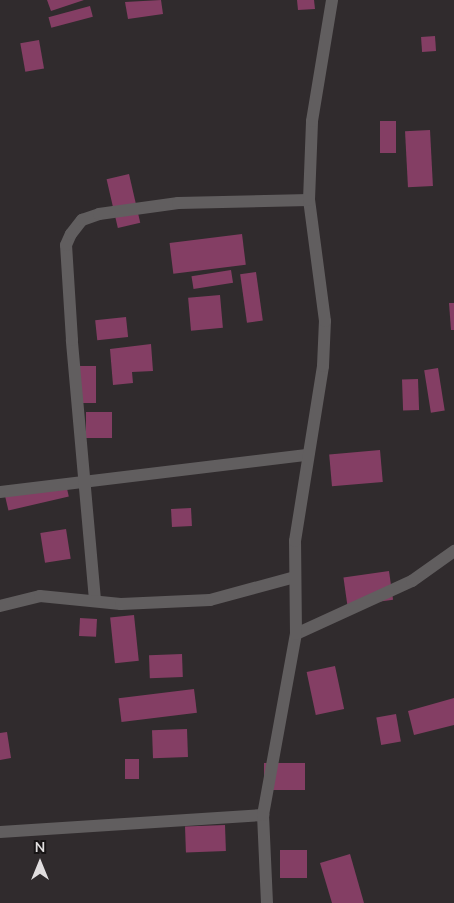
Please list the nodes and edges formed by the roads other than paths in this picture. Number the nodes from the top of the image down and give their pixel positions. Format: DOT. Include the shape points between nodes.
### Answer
graph roads {
  1 [pos="332,0"];
  2 [pos="308,200"];
  3 [pos="307,455"];
  4 [pos="83,482"];
  5 [pos="0,492"];
  6 [pos="454,551"];
  7 [pos="295,577"];
  8 [pos="95,600"];
  9 [pos="0,606"];
  10 [pos="296,634"];
  11 [pos="263,815"];
  12 [pos="0,832"];
  13 [pos="267,903"];
  1 -- 2 [label="street" via="312,121"];
  2 -- 3 [label="street" via="325,321 323,366"];
  2 -- 4 [label="street" via="178,203 82,220 66,245"];
  3 -- 4 [label="street"];
  3 -- 7 [label="street"];
  4 -- 5 [label="street"];
  4 -- 8 [label="street"];
  6 -- 10 [label="street" via="412,582"];
  7 -- 8 [label="street" via="210,600 148,604"];
  7 -- 10 [label="street"];
  8 -- 9 [label="street" via="40,596"];
  10 -- 11 [label="street"];
  11 -- 12 [label="street"];
  11 -- 13 [label="street"];
}
